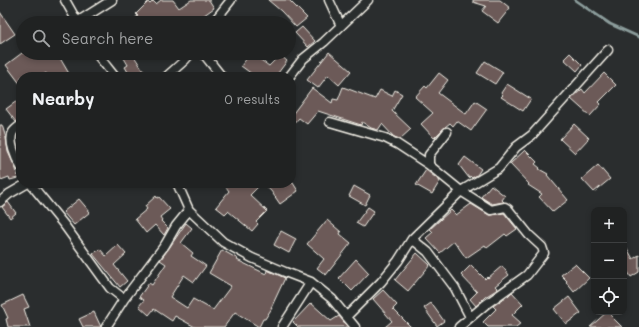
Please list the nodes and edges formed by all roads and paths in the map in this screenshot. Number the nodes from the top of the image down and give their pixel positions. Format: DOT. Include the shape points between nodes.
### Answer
graph roads {
  1 [pos="64,0"];
  2 [pos="112,0"];
  3 [pos="231,0"];
  4 [pos="328,0"];
  5 [pos="368,0"];
  6 [pos="73,16"];
  7 [pos="88,16"];
  8 [pos="218,16"];
  9 [pos="341,26"];
  10 [pos="608,50"];
  11 [pos="102,60"];
  12 [pos="185,60"];
  13 [pos="209,60"];
  14 [pos="111,72"];
  15 [pos="172,72"];
  16 [pos="218,72"];
  17 [pos="293,72"];
  18 [pos="330,122"];
  19 [pos="16,129"];
  20 [pos="447,132"];
  21 [pos="16,157"];
  22 [pos="429,165"];
  23 [pos="20,188"];
  24 [pos="33,188"];
  25 [pos="179,188"];
  26 [pos="461,191"];
  27 [pos="0,202"];
  28 [pos="189,210"];
  29 [pos="412,239"];
  30 [pos="312,282"];
  31 [pos="124,300"];
  32 [pos="347,316"];
  33 [pos="470,317"];
  34 [pos="109,326"];
  35 [pos="282,327"];
  36 [pos="355,327"];
  37 [pos="459,327"];
  1 -- 6 [label="street"];
  2 -- 7 [label="street"];
  3 -- 8 [label="street"];
  4 -- 9 [label="street"];
  5 -- 9 [label="street"];
  9 -- 17 [label="street" via="303,59"];
  10 -- 26 [label="street" via="532,135 516,147 500,168"];
  11 -- 14 [label="street"];
  12 -- 15 [label="street"];
  13 -- 16 [label="street"];
  18 -- 22 [label="street" via="385,138"];
  19 -- 21 [label="street" via="12,136 12,146"];
  20 -- 22 [label="street" via="429,154"];
  22 -- 26 [label="street"];
  23 -- 27 [label="street"];
  24 -- 31 [label="street" via="65,226 110,288"];
  25 -- 28 [label="street"];
  26 -- 29 [label="street"];
  26 -- 33 [label="street" via="491,210 505,207 508,209 528,235 542,247 544,253 527,275"];
  28 -- 30 [label="street" via="223,242 259,261"];
  28 -- 31 [label="street"];
  29 -- 32 [label="street" via="382,282"];
  29 -- 33 [label="street" via="428,252 454,288"];
  30 -- 32 [label="street"];
  30 -- 35 [label="street"];
  31 -- 34 [label="street"];
  32 -- 36 [label="street"];
  33 -- 37 [label="street"];
}
